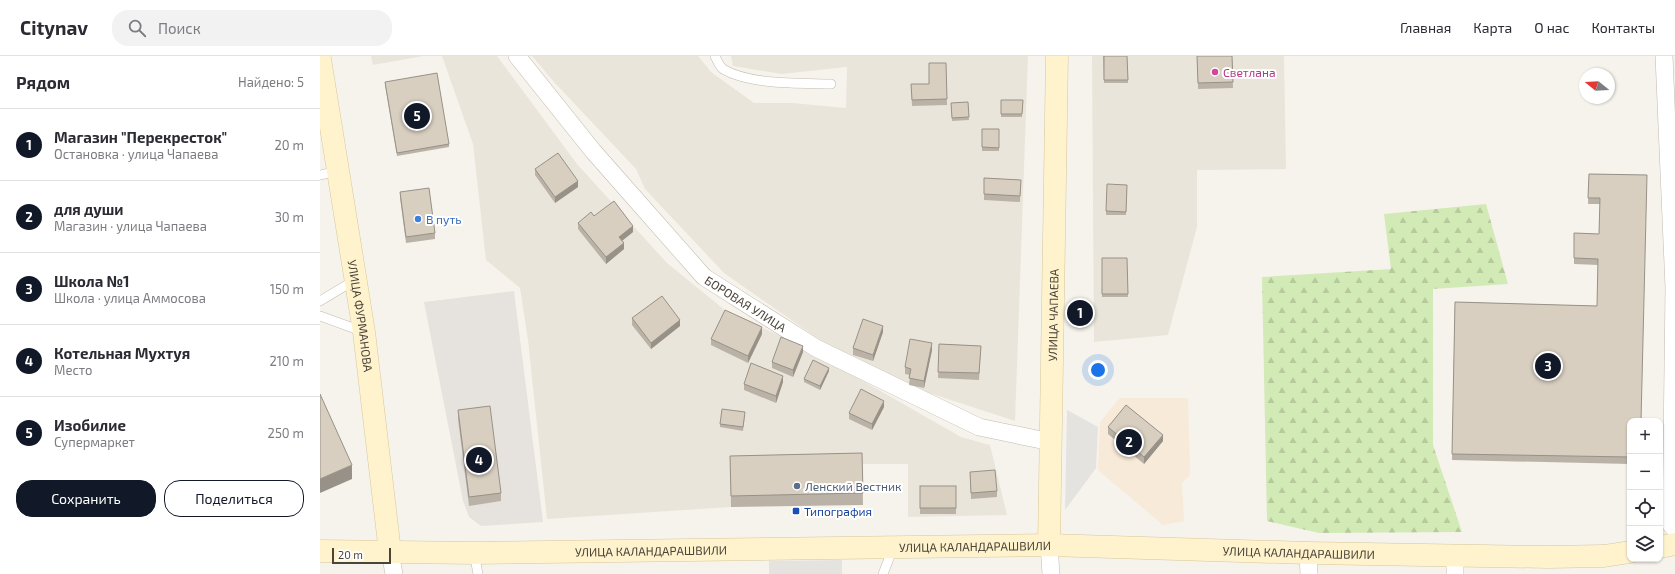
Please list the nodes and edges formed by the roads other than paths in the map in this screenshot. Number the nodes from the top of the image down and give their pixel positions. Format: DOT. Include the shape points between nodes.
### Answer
graph roads {
  1 [pos="517,56"];
  2 [pos="715,56"];
  3 [pos="1057,56"];
  4 [pos="1664,56"];
  5 [pos="320,59"];
  6 [pos="831,84"];
  7 [pos="329,173"];
  8 [pos="355,280"];
  9 [pos="1674,288"];
  10 [pos="320,301"];
  11 [pos="320,316"];
  12 [pos="364,332"];
  13 [pos="1051,442"];
  14 [pos="1675,529"];
  15 [pos="1049,544"];
  16 [pos="1675,544"];
  17 [pos="1663,546"];
  18 [pos="893,548"];
  19 [pos="320,551"];
  20 [pos="390,552"];
  21 [pos="1627,552"];
  22 [pos="476,564"];
  23 [pos="1309,564"];
  24 [pos="1455,565"];
  25 [pos="394,574"];
  26 [pos="883,574"];
  27 [pos="1051,574"];
  1 -- 13 [label="street, БОРОВАЯ УЛИЦА" via="594,151 704,277 816,348 979,427"];
  2 -- 6 [label="lane" via="722,68 744,77 777,83"];
  3 -- 13 [label="main road, УЛИЦА ЧАПАЕВА"];
  4 -- 9 [label="street"];
  5 -- 7 [label="main road, УЛИЦА ФУРМАНОВА"];
  7 -- 8 [label="main road, УЛИЦА ФУРМАНОВА"];
  8 -- 10 [label="lane"];
  8 -- 12 [label="main road, УЛИЦА ФУРМАНОВА"];
  9 -- 14 [label="street" via="1671,525"];
  11 -- 12 [label="lane"];
  12 -- 20 [label="main road, УЛИЦА ФУРМАНОВА"];
  13 -- 15 [label="main road, УЛИЦА ЧАПАЕВА"];
  15 -- 18 [label="main road, УЛИЦА КАЛАНДАРАШВИЛИ"];
  15 -- 23 [label="main road, УЛИЦА КАЛАНДАРАШВИЛИ"];
  15 -- 27 [label="street, УЛИЦА ЧАПАЕВА"];
  16 -- 17 [label="main road"];
  18 -- 22 [label="main road, УЛИЦА КАЛАНДАРАШВИЛИ"];
  18 -- 26 [label="lane"];
  19 -- 20 [label="main road, УЛИЦА КАЛАНДАРАШВИЛИ"];
  20 -- 22 [label="main road, УЛИЦА КАЛАНДАРАШВИЛИ"];
  20 -- 25 [label="street, УЛИЦА ФУРМАНОВА"];
  21 -- 24 [label="main road, УЛИЦА КАЛАНДАРАШВИЛИ"];
  23 -- 24 [label="main road, УЛИЦА КАЛАНДАРАШВИЛИ"];
}
